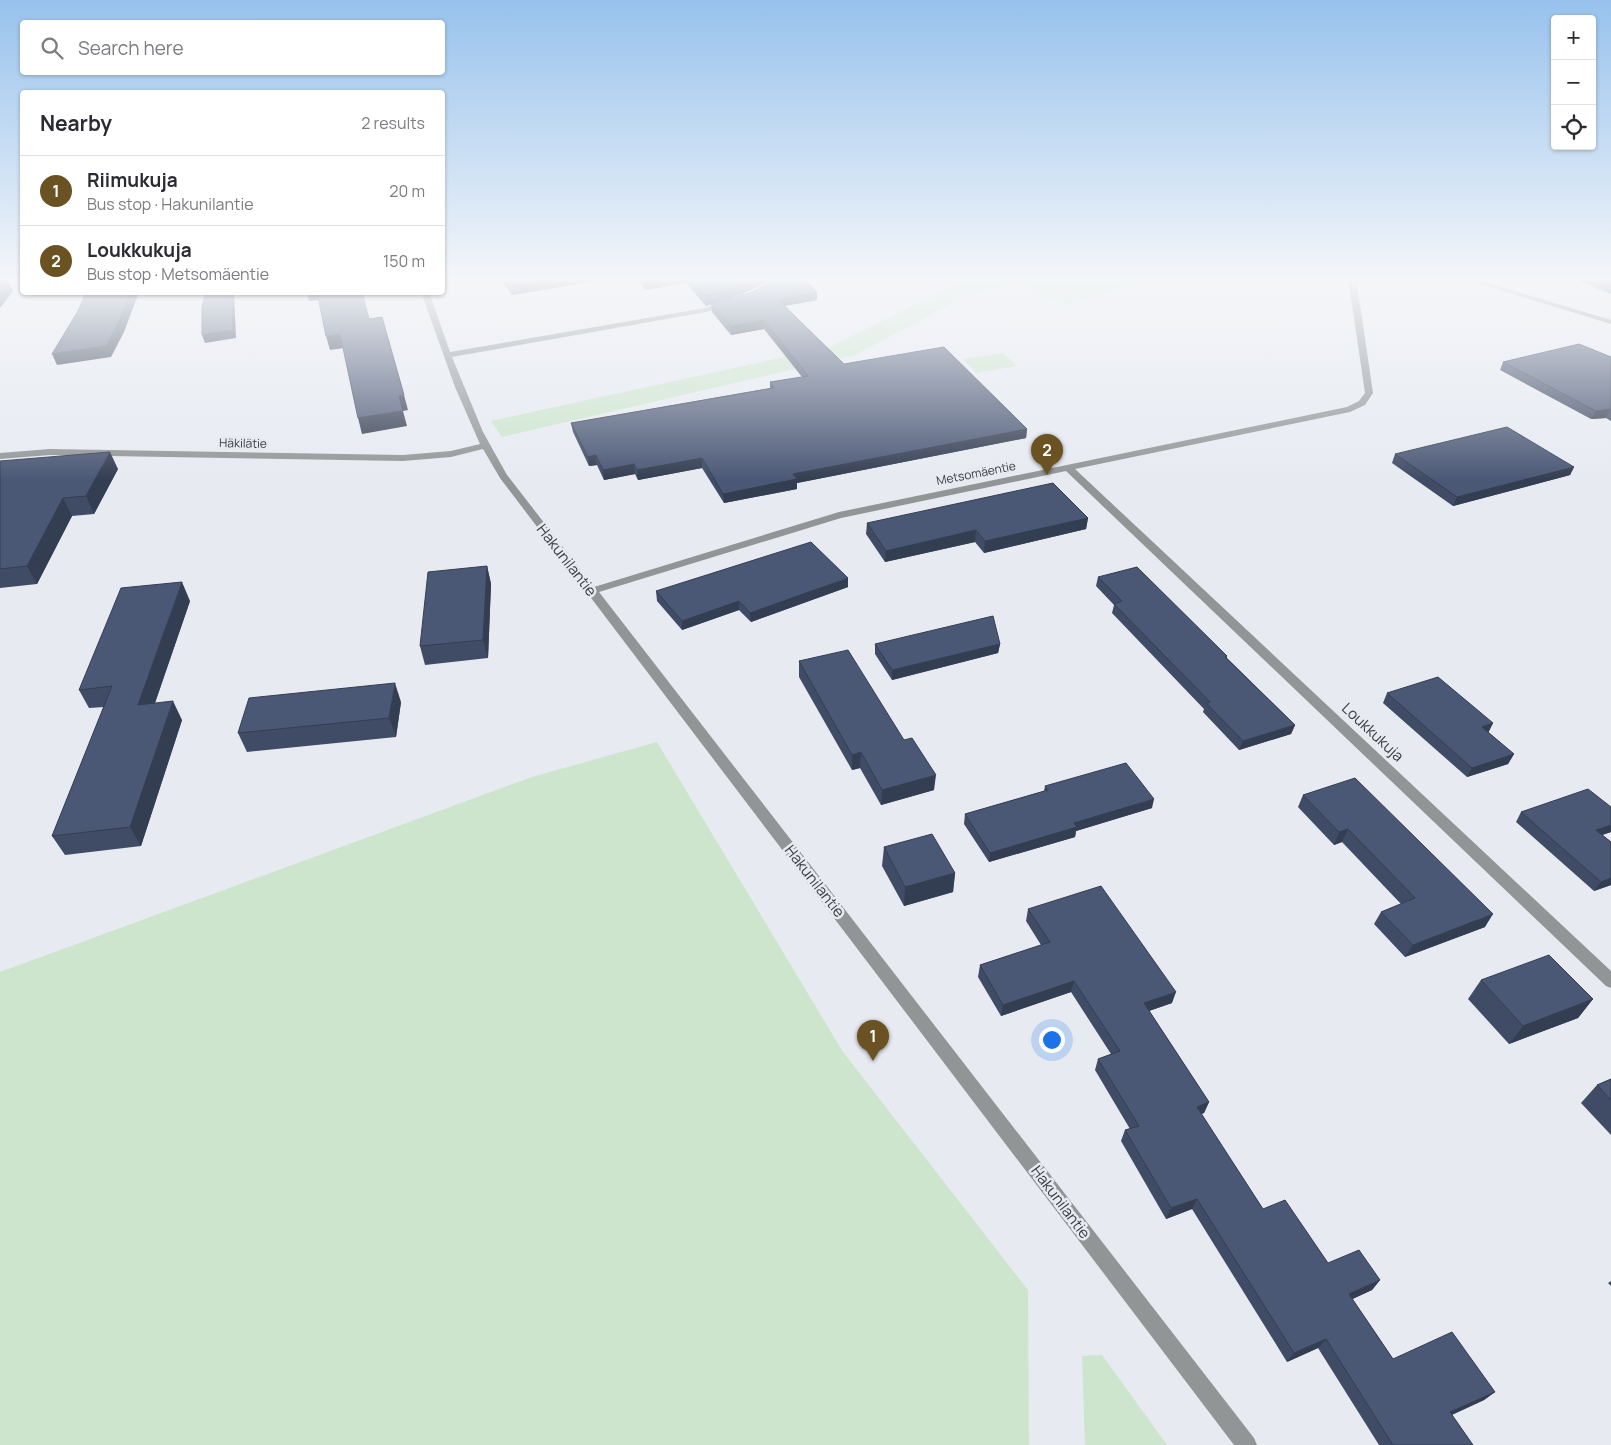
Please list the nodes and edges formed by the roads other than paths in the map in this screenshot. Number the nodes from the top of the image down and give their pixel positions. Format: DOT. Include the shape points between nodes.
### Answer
graph roads {
  1 [pos="444,344"];
  2 [pos="509,344"];
  3 [pos="1362,344"];
  4 [pos="448,355"];
  5 [pos="484,446"];
  6 [pos="0,456"];
  7 [pos="1067,467"];
  8 [pos="591,591"];
  9 [pos="1611,980"];
  10 [pos="1247,1445"];
  1 -- 4 [label="street, Hakunilantie"];
  2 -- 4 [label="street"];
  3 -- 7 [label="street, Metsomäentie" via="1369,392 1366,400 1350,409"];
  4 -- 5 [label="street, Hakunilantie"];
  5 -- 6 [label="street, Häkilätie" via="450,454 403,458 50,452"];
  5 -- 8 [label="street, Hakunilantie" via="503,476"];
  7 -- 8 [label="street, Metsomäentie" via="839,514"];
  7 -- 9 [label="street, Loukkukuja"];
  8 -- 10 [label="street, Hakunilantie"];
}
